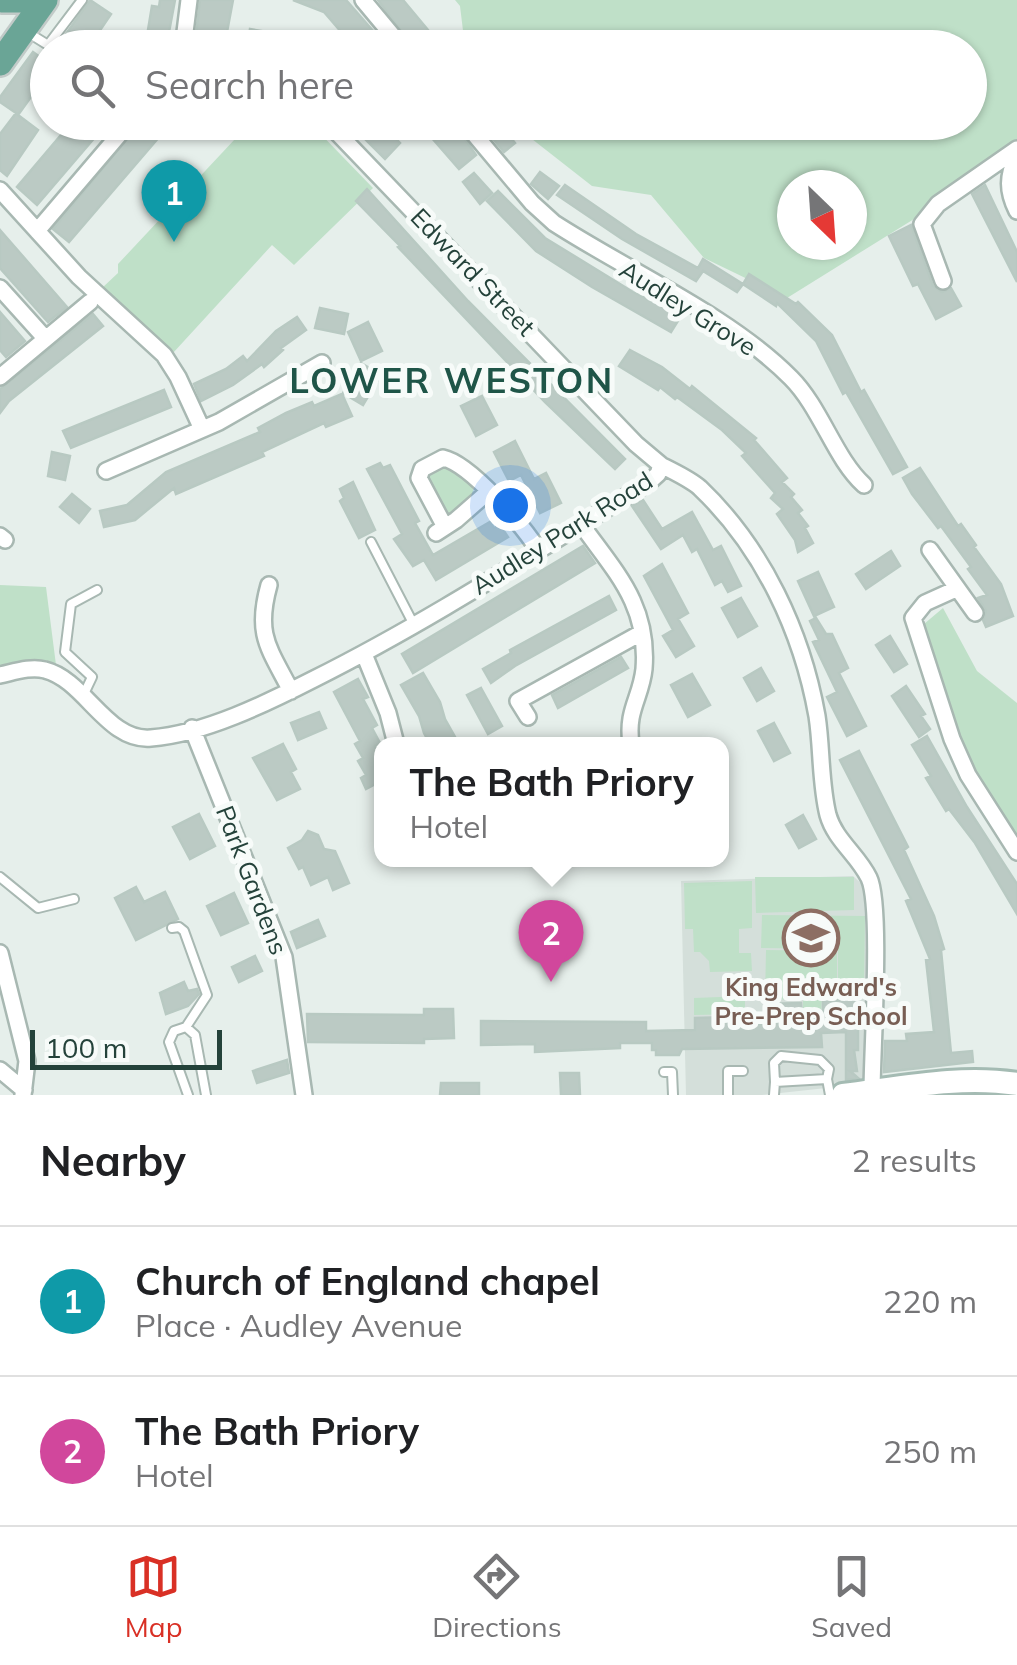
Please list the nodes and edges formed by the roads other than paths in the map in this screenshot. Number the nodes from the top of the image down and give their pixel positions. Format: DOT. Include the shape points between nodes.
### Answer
graph roads {
  1 [pos="3,0"];
  2 [pos="27,0"];
  3 [pos="46,0"];
  4 [pos="82,0"];
  5 [pos="189,0"];
  6 [pos="363,0"];
  7 [pos="59,30"];
  8 [pos="186,30"];
  9 [pos="388,30"];
  10 [pos="9,40"];
  11 [pos="115,140"];
  12 [pos="344,140"];
  13 [pos="478,140"];
  14 [pos="1017,153"];
  15 [pos="0,190"];
  16 [pos="1017,211"];
  17 [pos="37,231"];
  18 [pos="943,281"];
  19 [pos="0,288"];
  20 [pos="95,299"];
  21 [pos="45,338"];
  22 [pos="322,363"];
  23 [pos="0,377"];
  24 [pos="202,430"];
  25 [pos="661,465"];
  26 [pos="106,471"];
  27 [pos="864,485"];
  28 [pos="488,492"];
  29 [pos="581,524"];
  30 [pos="371,542"];
  31 [pos="930,550"];
  32 [pos="538,551"];
  33 [pos="269,586"];
  34 [pos="956,589"];
  35 [pos="97,590"];
  36 [pos="975,612"];
  37 [pos="414,625"];
  38 [pos="641,633"];
  39 [pos="364,654"];
  40 [pos="72,662"];
  41 [pos="0,675"];
  42 [pos="63,679"];
  43 [pos="291,691"];
  44 [pos="84,696"];
  45 [pos="528,717"];
  46 [pos="192,728"];
  47 [pos="394,737"];
  48 [pos="630,737"];
  49 [pos="1017,852"];
  50 [pos="0,877"];
  51 [pos="74,899"];
  52 [pos="172,928"];
  53 [pos="0,954"];
  54 [pos="186,1028"];
  55 [pos="0,1070"];
  56 [pos="664,1072"];
  57 [pos="742,1072"];
  58 [pos="775,1082"];
  59 [pos="1017,1084"];
  60 [pos="835,1087"];
  61 [pos="24,1092"];
  62 [pos="872,1092"];
  63 [pos="188,1095"];
  64 [pos="206,1095"];
  65 [pos="304,1095"];
  66 [pos="673,1095"];
  67 [pos="728,1095"];
  68 [pos="774,1095"];
  69 [pos="830,1095"];
  1 -- 2 [label="main road"];
  3 -- 10 [label="main road"];
  4 -- 7 [label="lane"];
  5 -- 8 [label="street"];
  6 -- 9 [label="street"];
  11 -- 17 [label="street"];
  12 -- 25 [label="street, Edward Street"];
  13 -- 27 [label="street, Audley Grove" via="554,223 740,336 792,378"];
  14 -- 16 [label="street" via="1009,190"];
  14 -- 18 [label="street" via="938,204 922,224"];
  15 -- 17 [label="street"];
  17 -- 20 [label="street"];
  19 -- 21 [label="street"];
  20 -- 21 [label="street"];
  20 -- 24 [label="street" via="164,355"];
  21 -- 23 [label="street"];
  22 -- 24 [label="street"];
  24 -- 26 [label="street"];
  25 -- 29 [label="street, Audley Park Road" via="648,483"];
  25 -- 62 [label="street, Audley Park Road" via="697,485 735,527 760,562 795,638 816,714 828,815 870,880"];
  28 -- 28 [label="street" via="443,458 419,478 441,530"];
  28 -- 32 [label="street"];
  29 -- 32 [label="street, Audley Park Road"];
  29 -- 38 [label="street" via="632,596"];
  30 -- 37 [label="lane"];
  31 -- 34 [label="street"];
  32 -- 37 [label="street, Audley Park Road"];
  33 -- 43 [label="street" via="262,632"];
  34 -- 36 [label="street"];
  34 -- 49 [label="street" via="913,618 968,775"];
  35 -- 40 [label="lane" via="71,604 64,646"];
  37 -- 39 [label="street, Audley Park Road"];
  38 -- 45 [label="street" via="518,701"];
  38 -- 48 [label="street" via="644,673"];
  39 -- 43 [label="street, Audley Park Road"];
  39 -- 47 [label="street"];
  40 -- 42 [label="lane"];
  40 -- 44 [label="lane" via="92,677"];
  41 -- 42 [label="street" via="43,669"];
  42 -- 44 [label="street, Audley Park Road"];
  43 -- 46 [label="street, Audley Park Road"];
  44 -- 46 [label="street, Audley Park Road" via="124,732 143,738"];
  46 -- 65 [label="street, Park Gardens" via="284,957"];
  50 -- 51 [label="lane" via="38,908"];
  52 -- 54 [label="lane" via="184,931 207,995"];
  53 -- 61 [label="street" via="27,1062"];
  54 -- 63 [label="lane" via="174,1031 169,1042"];
  54 -- 64 [label="lane" via="195,1035"];
  55 -- 61 [label="street"];
  56 -- 66 [label="lane" via="672,1072"];
  57 -- 67 [label="lane" via="728,1072"];
  58 -- 60 [label="lane"];
  58 -- 60 [label="lane" via="780,1056 820,1060"];
  58 -- 68 [label="lane"];
  59 -- 62 [label="street" via="952,1081"];
  60 -- 62 [label="street"];
  60 -- 69 [label="lane"];
}
